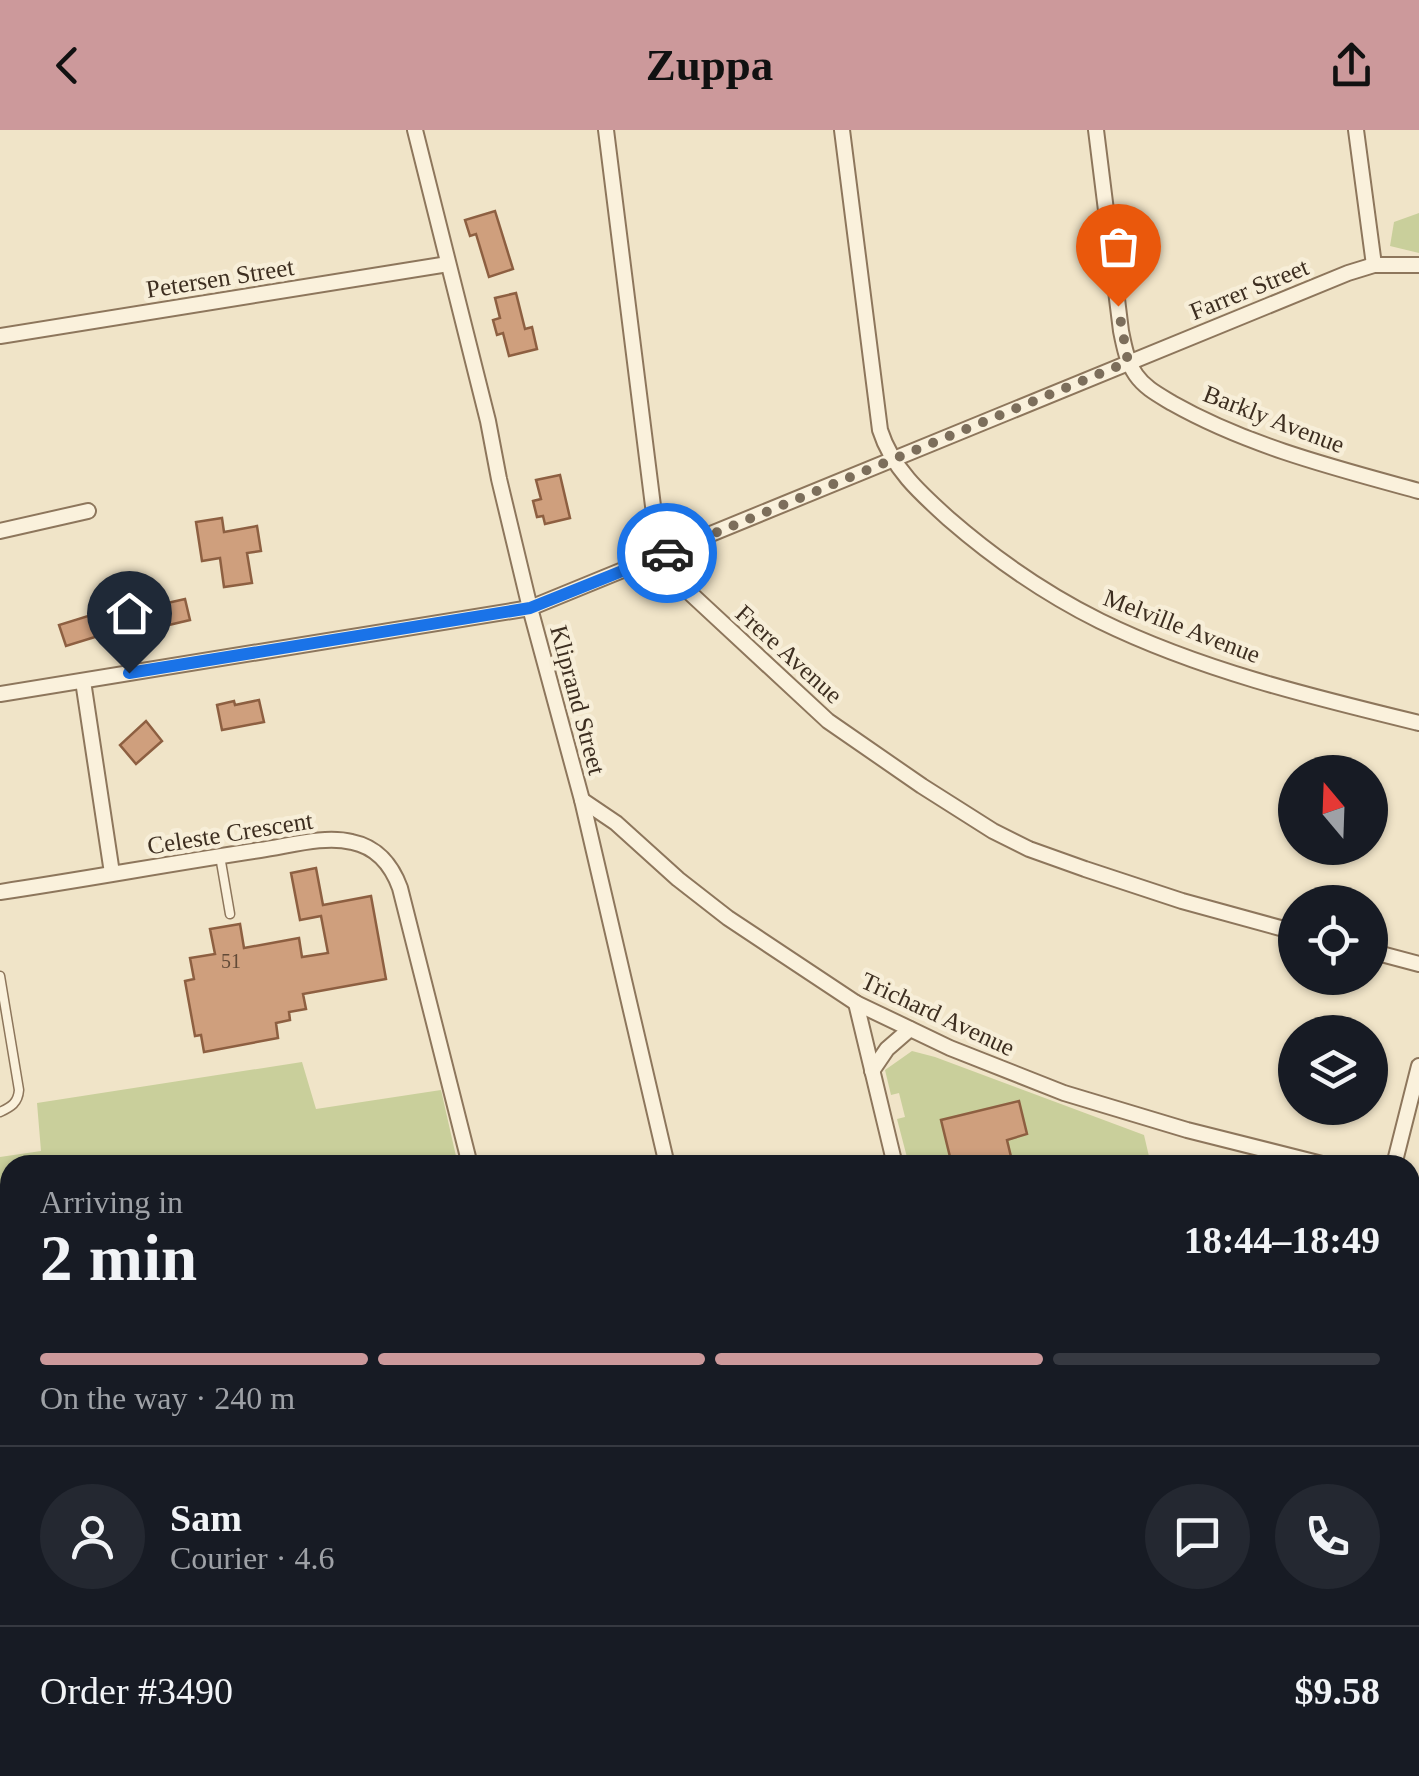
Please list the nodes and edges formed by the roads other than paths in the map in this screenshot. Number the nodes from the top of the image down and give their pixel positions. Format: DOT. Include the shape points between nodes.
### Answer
graph roads {
  1 [pos="415,130"];
  2 [pos="606,130"];
  3 [pos="842,130"];
  4 [pos="1096,130"];
  5 [pos="1356,130"];
  6 [pos="448,264"];
  7 [pos="1374,265"];
  8 [pos="1419,266"];
  9 [pos="0,336"];
  10 [pos="1128,362"];
  11 [pos="893,461"];
  12 [pos="1419,491"];
  13 [pos="88,511"];
  14 [pos="0,531"];
  15 [pos="662,555"];
  16 [pos="530,608"];
  17 [pos="84,681"];
  18 [pos="0,694"];
  19 [pos="1419,723"];
  20 [pos="582,800"];
  21 [pos="220,856"];
  22 [pos="112,873"];
  23 [pos="0,892"];
  24 [pos="230,914"];
  25 [pos="1278,927"];
  26 [pos="1388,956"];
  27 [pos="1419,964"];
  28 [pos="0,976"];
  29 [pos="856,1003"];
  30 [pos="2,1007"];
  31 [pos="910,1029"];
  32 [pos="14,1058"];
  33 [pos="0,1061"];
  34 [pos="1419,1066"];
  35 [pos="872,1071"];
  36 [pos="0,1112"];
  37 [pos="468,1155"];
  38 [pos="665,1155"];
  39 [pos="893,1155"];
  40 [pos="1285,1155"];
  41 [pos="1397,1155"];
  1 -- 6 [label="street, Kliprand Street"];
  2 -- 15 [label="street, Frere Avenue"];
  3 -- 11 [label="street, Melville Avenue" via="880,430"];
  4 -- 10 [label="street"];
  5 -- 7 [label="street"];
  6 -- 9 [label="street, Petersen Street"];
  6 -- 16 [label="street, Kliprand Street"];
  7 -- 8 [label="street"];
  7 -- 10 [label="street, Farrer Street"];
  10 -- 11 [label="street, Farrer Street"];
  10 -- 12 [label="street, Barkly Avenue" via="1156,394 1227,431"];
  11 -- 15 [label="street, Farrer Street"];
  11 -- 19 [label="street, Melville Avenue" via="994,554 1100,621 1227,670"];
  13 -- 14 [label="street"];
  15 -- 16 [label="street, Farrer Street"];
  15 -- 25 [label="street, Frere Avenue" via="685,590 828,721 993,830 1084,870"];
  16 -- 17 [label="street, Farrer Street"];
  16 -- 20 [label="street, Kliprand Street"];
  17 -- 18 [label="street, Farrer Street"];
  17 -- 22 [label="street"];
  20 -- 29 [label="street, Trichard Avenue" via="728,918"];
  20 -- 38 [label="street, Kliprand Street"];
  21 -- 22 [label="street, Celeste Crescent"];
  21 -- 24 [label="lane"];
  21 -- 37 [label="street, Celeste Crescent" via="336,840 360,844 389,865 405,904"];
  22 -- 23 [label="street, Celeste Crescent"];
  26 -- 27 [label="street"];
  28 -- 30 [label="lane"];
  29 -- 31 [label="street, Trichard Avenue"];
  29 -- 35 [label="street"];
  30 -- 32 [label="lane"];
  31 -- 35 [label="street"];
  31 -- 40 [label="street, Trichard Avenue" via="1081,1098"];
  32 -- 33 [label="lane"];
  32 -- 36 [label="lane" via="18,1098"];
  34 -- 41 [label="street"];
  35 -- 39 [label="street"];
}
